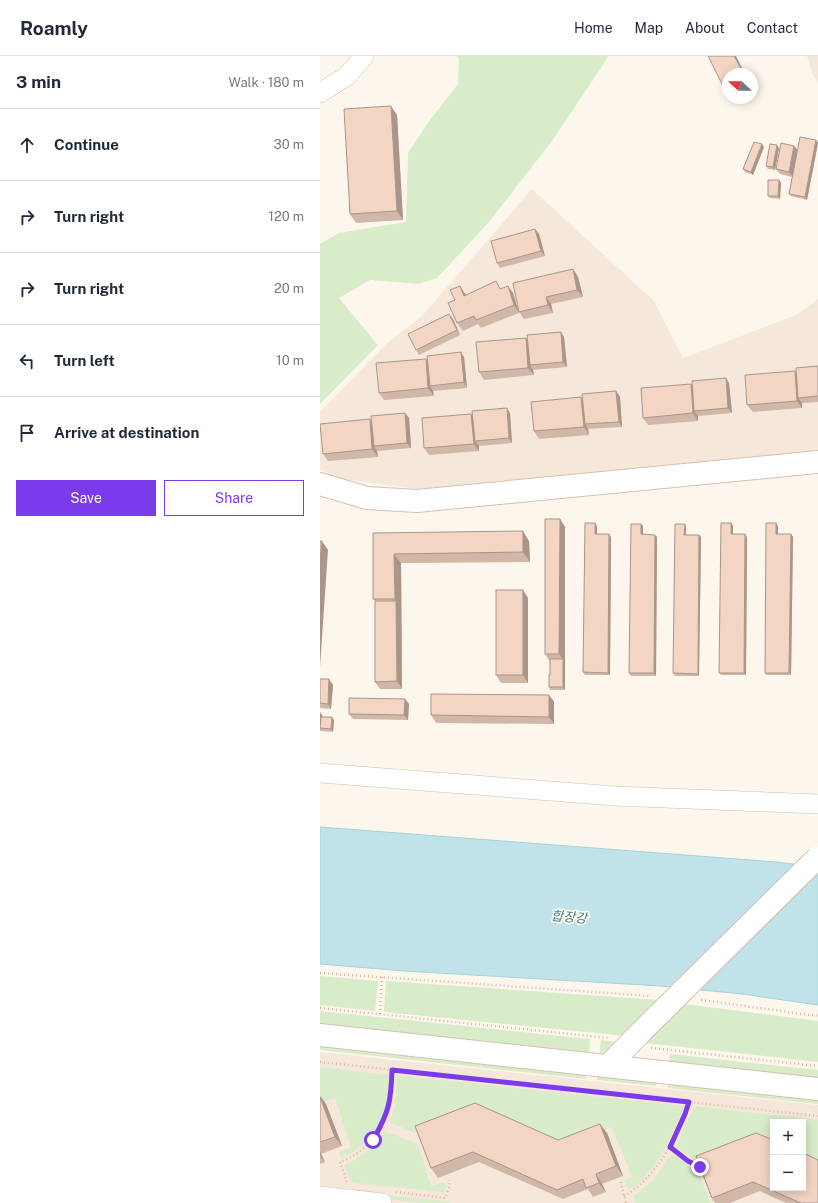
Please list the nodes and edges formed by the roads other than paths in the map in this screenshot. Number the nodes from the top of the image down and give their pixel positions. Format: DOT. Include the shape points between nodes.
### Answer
graph roads {
  1 [pos="364,56"];
  2 [pos="320,93"];
  3 [pos="818,462"];
  4 [pos="320,484"];
  5 [pos="320,773"];
  6 [pos="818,804"];
  7 [pos="817,858"];
  8 [pos="320,1035"];
  9 [pos="608,1066"];
  10 [pos="818,1089"];
  11 [pos="320,1196"];
  12 [pos="388,1197"];
  1 -- 2 [label="street" via="347,76"];
  3 -- 4 [label="street" via="417,501 367,498"];
  5 -- 6 [label="street" via="615,796"];
  7 -- 9 [label="street, bridge"];
  8 -- 9 [label="street"];
  9 -- 10 [label="street"];
  11 -- 12 [label="street"];
}
